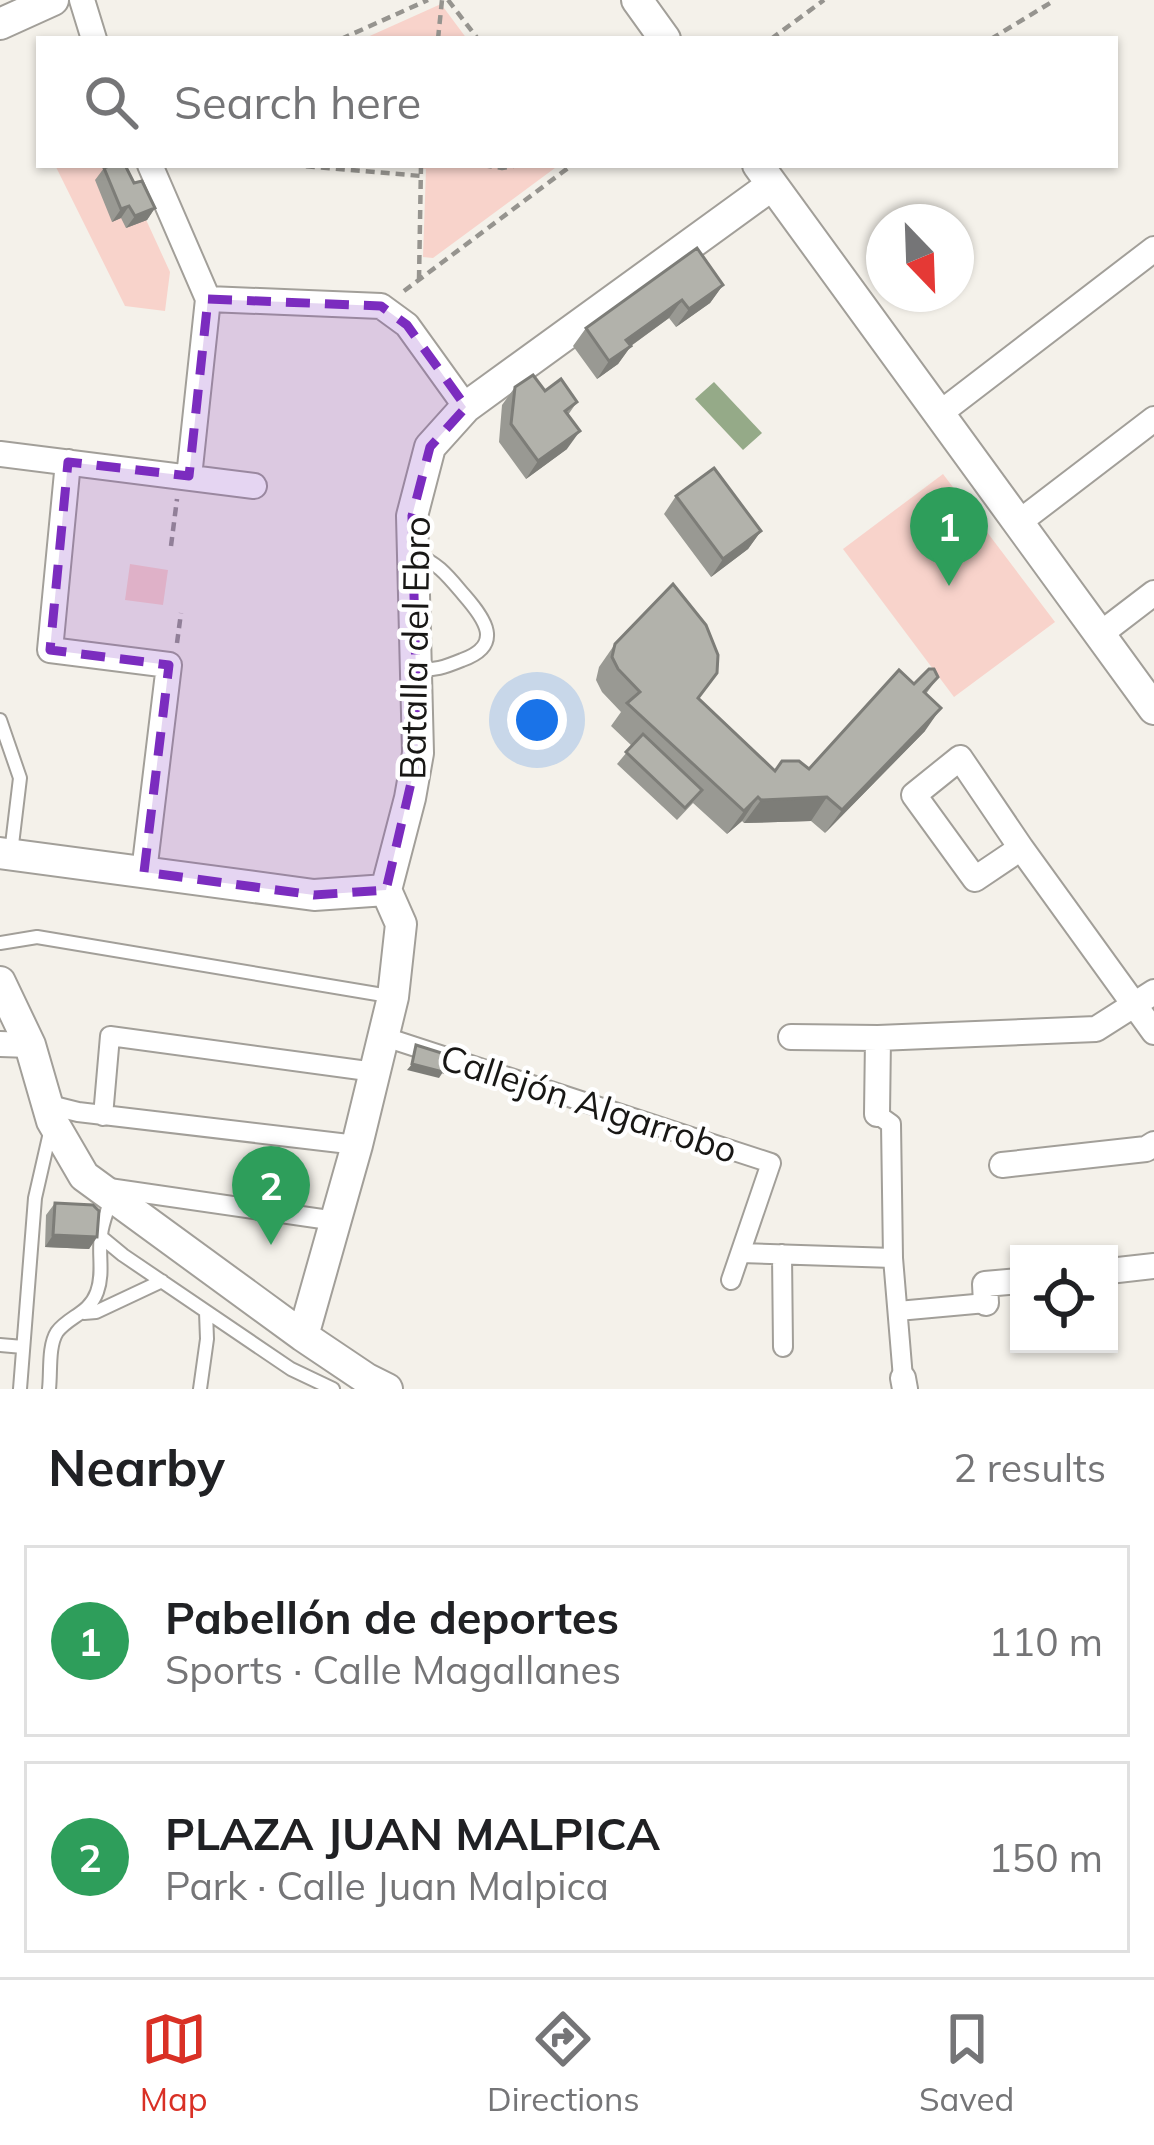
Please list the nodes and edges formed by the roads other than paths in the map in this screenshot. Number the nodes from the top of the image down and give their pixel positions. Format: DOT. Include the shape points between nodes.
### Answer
graph roads {
  1 [pos="53,0"];
  2 [pos="82,0"];
  3 [pos="637,0"];
  4 [pos="0,24"];
  5 [pos="93,36"];
  6 [pos="663,36"];
  7 [pos="150,168"];
  8 [pos="765,175"];
  9 [pos="1154,249"];
  10 [pos="208,299"];
  11 [pos="466,407"];
  12 [pos="939,414"];
  13 [pos="1154,419"];
  14 [pos="0,454"];
  15 [pos="68,462"];
  16 [pos="184,476"];
  17 [pos="254,487"];
  18 [pos="1018,523"];
  19 [pos="413,552"];
  20 [pos="1154,593"];
  21 [pos="1100,635"];
  22 [pos="416,669"];
  23 [pos="1154,709"];
  24 [pos="0,720"];
  25 [pos="1021,848"];
  26 [pos="14,855"];
  27 [pos="144,872"];
  28 [pos="386,890"];
  29 [pos="0,943"];
  30 [pos="0,982"];
  31 [pos="393,997"];
  32 [pos="1145,998"];
  33 [pos="1154,1032"];
  34 [pos="385,1037"];
  35 [pos="791,1037"];
  36 [pos="878,1038"];
  37 [pos="15,1045"];
  38 [pos="375,1072"];
  39 [pos="49,1112"];
  40 [pos="878,1114"];
  41 [pos="103,1115"];
  42 [pos="1154,1144"];
  43 [pos="357,1145"];
  44 [pos="1002,1165"];
  45 [pos="104,1192"];
  46 [pos="336,1220"];
  47 [pos="100,1236"];
  48 [pos="741,1252"];
  49 [pos="782,1254"];
  50 [pos="893,1258"];
  51 [pos="1154,1266"];
  52 [pos="1118,1270"];
  53 [pos="731,1280"];
  54 [pos="162,1281"];
  55 [pos="1010,1284"];
  56 [pos="986,1293"];
  57 [pos="898,1311"];
  58 [pos="206,1312"];
  59 [pos="84,1313"];
  60 [pos="303,1336"];
  61 [pos="0,1345"];
  62 [pos="23,1347"];
  63 [pos="783,1347"];
  64 [pos="291,1369"];
  65 [pos="904,1383"];
  66 [pos="20,1389"];
  67 [pos="50,1389"];
  68 [pos="200,1389"];
  69 [pos="308,1389"];
  70 [pos="333,1389"];
  71 [pos="387,1389"];
  1 -- 4 [label="street"];
  2 -- 5 [label="street"];
  3 -- 6 [label="street"];
  7 -- 10 [label="street"];
  8 -- 11 [label="street, Batalla del Ebro"];
  8 -- 12 [label="street"];
  9 -- 12 [label="street"];
  10 -- 11 [label="street" via="381,306 407,326"];
  10 -- 16 [label="street"];
  11 -- 19 [label="street, Batalla del Ebro" via="430,447 412,517"];
  12 -- 18 [label="street"];
  13 -- 18 [label="street"];
  14 -- 15 [label="street"];
  15 -- 16 [label="street"];
  15 -- 27 [label="street" via="50,650 169,665"];
  16 -- 17 [label="street"];
  18 -- 21 [label="street"];
  19 -- 22 [label="street, Batalla del Ebro"];
  19 -- 22 [label="lane" via="437,563 488,632 473,656"];
  20 -- 21 [label="street"];
  21 -- 23 [label="street"];
  22 -- 28 [label="street, Batalla del Ebro" via="418,753"];
  24 -- 26 [label="lane" via="20,778"];
  25 -- 25 [label="street" via="960,758 914,795 975,879"];
  25 -- 32 [label="street"];
  26 -- 27 [label="street"];
  27 -- 28 [label="street" via="314,895"];
  28 -- 31 [label="street, Batalla del Ebro" via="401,924"];
  29 -- 31 [label="lane" via="37,937"];
  30 -- 37 [label="street"];
  31 -- 34 [label="street, Batalla del Ebro"];
  32 -- 33 [label="street"];
  32 -- 36 [label="street" via="1096,1028"];
  34 -- 38 [label="street, Batalla del Ebro"];
  34 -- 48 [label="street, Callejón Algarrobo" via="771,1163"];
  35 -- 36 [label="street"];
  36 -- 40 [label="street"];
  37 -- 39 [label="street"];
  38 -- 41 [label="street" via="110,1036"];
  38 -- 43 [label="street, Batalla del Ebro"];
  39 -- 41 [label="street"];
  39 -- 45 [label="street" via="84,1176"];
  39 -- 62 [label="lane"];
  40 -- 50 [label="street" via="891,1124"];
  41 -- 43 [label="street"];
  42 -- 44 [label="street"];
  43 -- 46 [label="street, Batalla del Ebro"];
  45 -- 46 [label="street"];
  45 -- 47 [label="lane"];
  45 -- 60 [label="street"];
  46 -- 60 [label="street, Batalla del Ebro"];
  47 -- 54 [label="lane"];
  47 -- 59 [label="lane" via="99,1288"];
  48 -- 49 [label="street"];
  48 -- 53 [label="street, Callejón Algarrobo"];
  49 -- 50 [label="street"];
  49 -- 63 [label="street"];
  50 -- 57 [label="street"];
  51 -- 52 [label="street"];
  54 -- 58 [label="lane"];
  54 -- 59 [label="lane"];
  55 -- 56 [label="street"];
  56 -- 57 [label="street"];
  57 -- 65 [label="street"];
  58 -- 64 [label="lane"];
  58 -- 68 [label="lane"];
  59 -- 67 [label="lane" via="56,1335"];
  60 -- 71 [label="street"];
  61 -- 62 [label="lane"];
  62 -- 66 [label="lane"];
  64 -- 69 [label="lane"];
  64 -- 70 [label="lane"];
}
